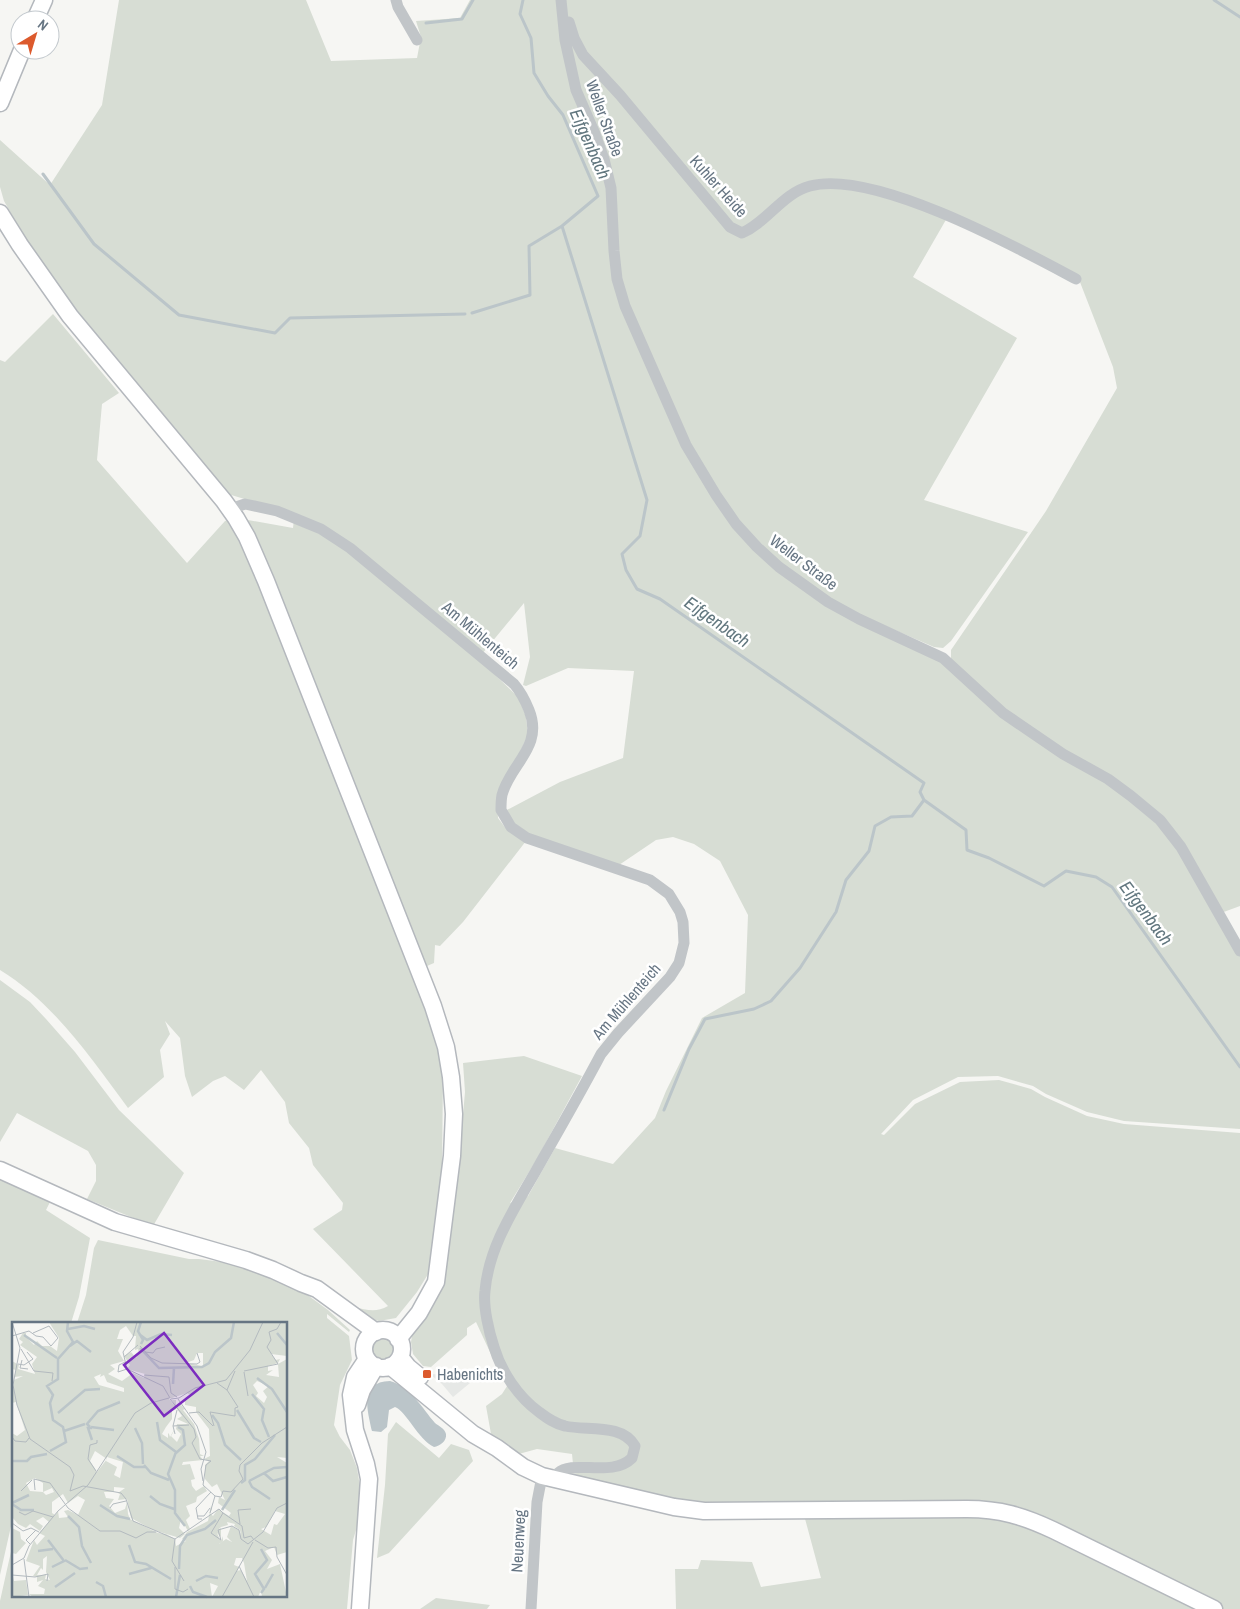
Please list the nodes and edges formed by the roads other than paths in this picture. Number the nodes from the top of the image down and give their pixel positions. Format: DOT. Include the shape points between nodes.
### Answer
graph roads {
  1 [pos="396,0"];
  2 [pos="562,4"];
  3 [pos="417,40"];
  4 [pos="18,60"];
  5 [pos="0,103"];
  6 [pos="2,223"];
  7 [pos="1076,279"];
  8 [pos="230,509"];
  9 [pos="1240,951"];
  10 [pos="0,1170"];
  11 [pos="383,1336"];
  12 [pos="383,1362"];
  13 [pos="548,1478"];
  14 [pos="360,1609"];
  15 [pos="531,1609"];
  16 [pos="1214,1609"];
  1 -- 3 [label="street"];
  2 -- 7 [label="street, Kuhler Heide" via="583,55 730,227 742,233 754,228 793,194 808,186 824,183 867,188 975,228"];
  2 -- 9 [label="street, Weller Straße" via="565,40 576,90 604,159 611,188 617,279 625,306 686,445 736,524 779,567 828,602 943,658 1003,713 1063,754 1108,779 1160,820 1181,847"];
  4 -- 5 [label="main road"];
  6 -- 8 [label="main road" via="62,305"];
  8 -- 11 [label="main road" via="262,572 433,1006 446,1047 452,1082 453,1142 437,1270 418,1299"];
  8 -- 13 [label="street, Am Mühlenteich" via="245,504 260,506 321,529 350,548 514,684 532,716 533,730 526,753 502,795 500,810 511,827 527,838 650,880 669,894 680,912 684,943 679,963 601,1054 509,1216 492,1257 484,1292 490,1333 499,1362 512,1383 532,1407 552,1421 564,1426 620,1433 634,1446 632,1458 622,1465 570,1468"];
  10 -- 11 [label="main road" via="115,1222 256,1263 300,1283"];
  11 -- 12 [label="main road" via="401,1344"];
  11 -- 12 [label="main road" via="364,1350"];
  12 -- 13 [label="main road" via="465,1428 522,1467"];
  12 -- 14 [label="main road" via="358,1372 350,1395 357,1438 369,1479"];
  13 -- 15 [label="street, Neuenweg" via="537,1502"];
  13 -- 16 [label="main road" via="704,1511 967,1509 1003,1512 1027,1518"];
}
